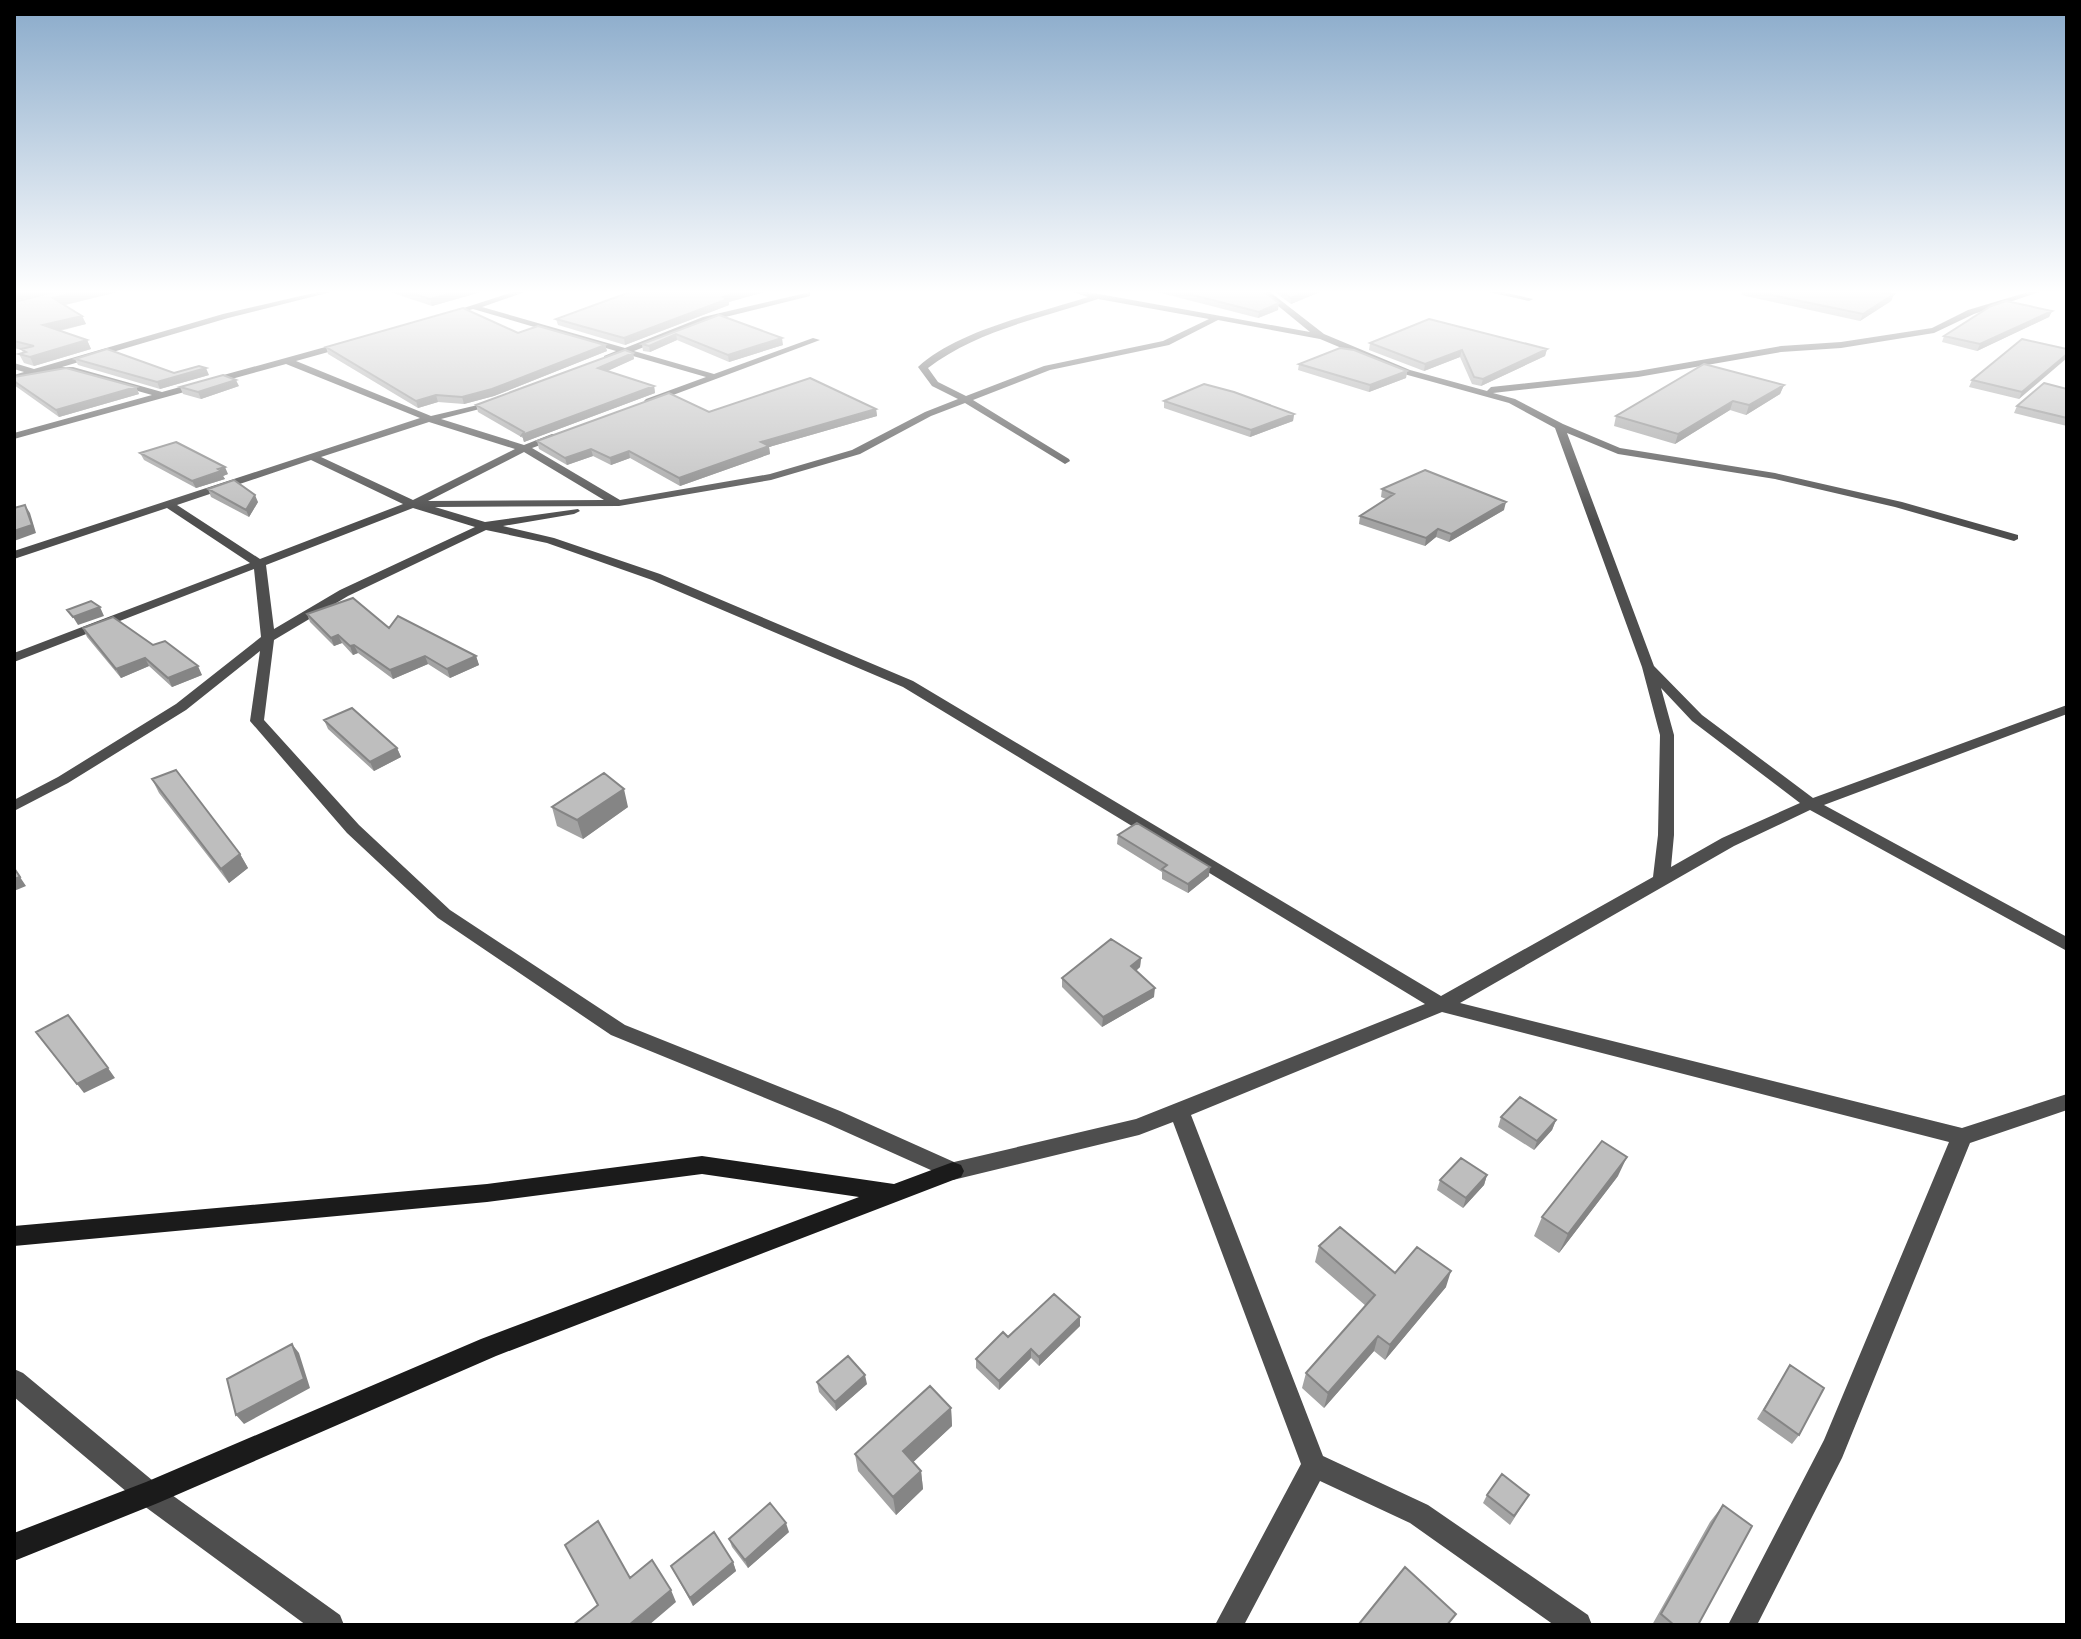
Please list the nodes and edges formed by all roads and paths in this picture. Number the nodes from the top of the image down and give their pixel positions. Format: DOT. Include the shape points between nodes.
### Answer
graph roads {
  1 [pos="22,368"];
  2 [pos="46,368"];
  3 [pos="261,368"];
  4 [pos="306,368"];
  5 [pos="687,368"];
  6 [pos="738,368"];
  7 [pos="924,368"];
  8 [pos="1046,368"];
  9 [pos="1399,368"];
  10 [pos="1670,368"];
  11 [pos="34,372"];
  12 [pos="715,377"];
  13 [pos="14,378"];
  14 [pos="1482,391"];
  15 [pos="512,395"];
  16 [pos="164,396"];
  17 [pos="965,399"];
  18 [pos="642,404"];
  19 [pos="430,419"];
  20 [pos="1559,426"];
  21 [pos="568,431"];
  22 [pos="14,436"];
  23 [pos="524,448"];
  24 [pos="311,456"];
  25 [pos="1065,461"];
  26 [pos="167,503"];
  27 [pos="619,503"];
  28 [pos="413,504"];
  29 [pos="485,526"];
  30 [pos="2014,537"];
  31 [pos="14,555"];
  32 [pos="260,564"];
  33 [pos="268,638"];
  34 [pos="14,658"];
  35 [pos="1648,667"];
  36 [pos="2067,709"];
  37 [pos="1811,804"];
  38 [pos="14,806"];
  39 [pos="1661,880"];
  40 [pos="2067,945"];
  41 [pos="1441,1005"];
  42 [pos="2067,1102"];
  43 [pos="1179,1111"];
  44 [pos="1962,1137"];
  45 [pos="953,1171"];
  46 [pos="895,1193"];
  47 [pos="14,1236"];
  48 [pos="14,1381"];
  49 [pos="1314,1465"];
  50 [pos="149,1494"];
  51 [pos="14,1547"];
  52 [pos="330,1625"];
  53 [pos="1229,1625"];
  54 [pos="1578,1625"];
  55 [pos="1742,1625"];
  1 -- 11 [label="street"];
  2 -- 11 [label="street"];
  3 -- 16 [label="street"];
  4 -- 19 [label="street"];
  5 -- 12 [label="street"];
  6 -- 12 [label="street"];
  7 -- 17 [label="street" via="935,384"];
  8 -- 17 [label="street"];
  9 -- 14 [label="street"];
  10 -- 14 [label="street"];
  11 -- 13 [label="street"];
  11 -- 16 [label="street" via="70,369"];
  12 -- 18 [label="street"];
  14 -- 20 [label="street"];
  15 -- 19 [label="street"];
  16 -- 22 [label="street"];
  17 -- 25 [label="street"];
  17 -- 27 [label="street" via="856,452 771,477"];
  19 -- 23 [label="street"];
  19 -- 24 [label="street"];
  20 -- 30 [label="street" via="1618,451 1775,476"];
  20 -- 35 [label="street"];
  21 -- 23 [label="street"];
  23 -- 27 [label="street"];
  23 -- 28 [label="street"];
  24 -- 26 [label="street"];
  24 -- 28 [label="street"];
  26 -- 31 [label="street"];
  26 -- 32 [label="street"];
  27 -- 28 [label="street"];
  27 -- 29 [label="street"];
  28 -- 29 [label="street"];
  28 -- 32 [label="street"];
  29 -- 33 [label="street" via="344,593"];
  29 -- 41 [label="street" via="550,540 656,577 908,684"];
  32 -- 33 [label="street"];
  32 -- 34 [label="street"];
  33 -- 38 [label="street" via="181,707"];
  33 -- 45 [label="street" via="257,721 353,829 444,914 618,1030"];
  35 -- 37 [label="street" via="1697,718"];
  35 -- 39 [label="street" via="1667,735"];
  36 -- 37 [label="street"];
  37 -- 39 [label="street"];
  37 -- 40 [label="street"];
  39 -- 41 [label="street"];
  41 -- 43 [label="street"];
  41 -- 44 [label="street"];
  42 -- 44 [label="street"];
  43 -- 45 [label="street" via="1139,1127"];
  43 -- 49 [label="street"];
  44 -- 55 [label="street" via="1833,1449"];
  45 -- 46 [label="street"];
  46 -- 47 [label="street" via="702,1165 487,1193"];
  46 -- 50 [label="street" via="489,1347"];
  48 -- 50 [label="street"];
  49 -- 53 [label="street"];
  49 -- 54 [label="street" via="1419,1514"];
  50 -- 51 [label="street"];
  50 -- 52 [label="street"];
}
